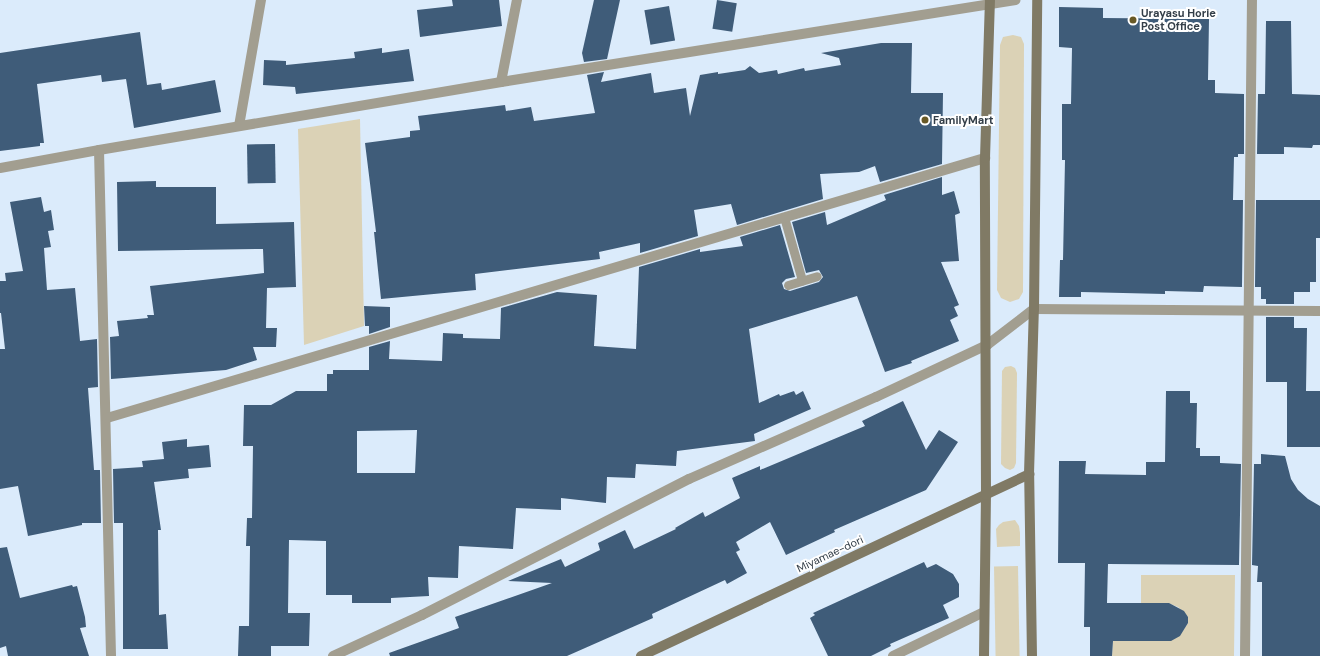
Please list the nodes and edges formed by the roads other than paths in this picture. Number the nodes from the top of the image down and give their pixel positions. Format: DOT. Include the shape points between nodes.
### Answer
graph roads {
  1 [pos="261,0"];
  2 [pos="517,0"];
  3 [pos="1016,0"];
  4 [pos="1037,0"];
  5 [pos="1252,0"];
  6 [pos="990,2"];
  7 [pos="501,82"];
  8 [pos="239,126"];
  9 [pos="100,150"];
  10 [pos="985,158"];
  11 [pos="0,168"];
  12 [pos="784,217"];
  13 [pos="817,276"];
  14 [pos="802,280"];
  15 [pos="788,285"];
  16 [pos="1034,309"];
  17 [pos="1249,310"];
  18 [pos="1320,311"];
  19 [pos="986,345"];
  20 [pos="107,418"];
  21 [pos="1029,474"];
  22 [pos="986,494"];
  23 [pos="984,612"];
  24 [pos="111,656"];
  25 [pos="333,656"];
  26 [pos="641,656"];
  27 [pos="893,656"];
  28 [pos="984,656"];
  29 [pos="1032,656"];
  30 [pos="1245,656"];
  1 -- 8 [label="street"];
  2 -- 7 [label="street"];
  3 -- 6 [label="street"];
  4 -- 16 [label="street"];
  5 -- 17 [label="street"];
  6 -- 7 [label="street"];
  6 -- 10 [label="street"];
  7 -- 8 [label="street"];
  8 -- 9 [label="street"];
  9 -- 11 [label="street"];
  9 -- 20 [label="street"];
  10 -- 12 [label="street"];
  10 -- 19 [label="street"];
  12 -- 14 [label="lane"];
  12 -- 20 [label="street"];
  13 -- 14 [label="lane"];
  14 -- 15 [label="lane"];
  16 -- 17 [label="street"];
  16 -- 19 [label="street"];
  16 -- 21 [label="street"];
  17 -- 18 [label="street"];
  17 -- 30 [label="street"];
  19 -- 22 [label="street"];
  19 -- 25 [label="street" via="876,397 689,479 422,615"];
  20 -- 24 [label="street"];
  21 -- 22 [label="street, Miyamae-dori"];
  21 -- 29 [label="street"];
  22 -- 23 [label="street"];
  22 -- 26 [label="street, Miyamae-dori"];
  23 -- 27 [label="street"];
  23 -- 28 [label="street"];
}
